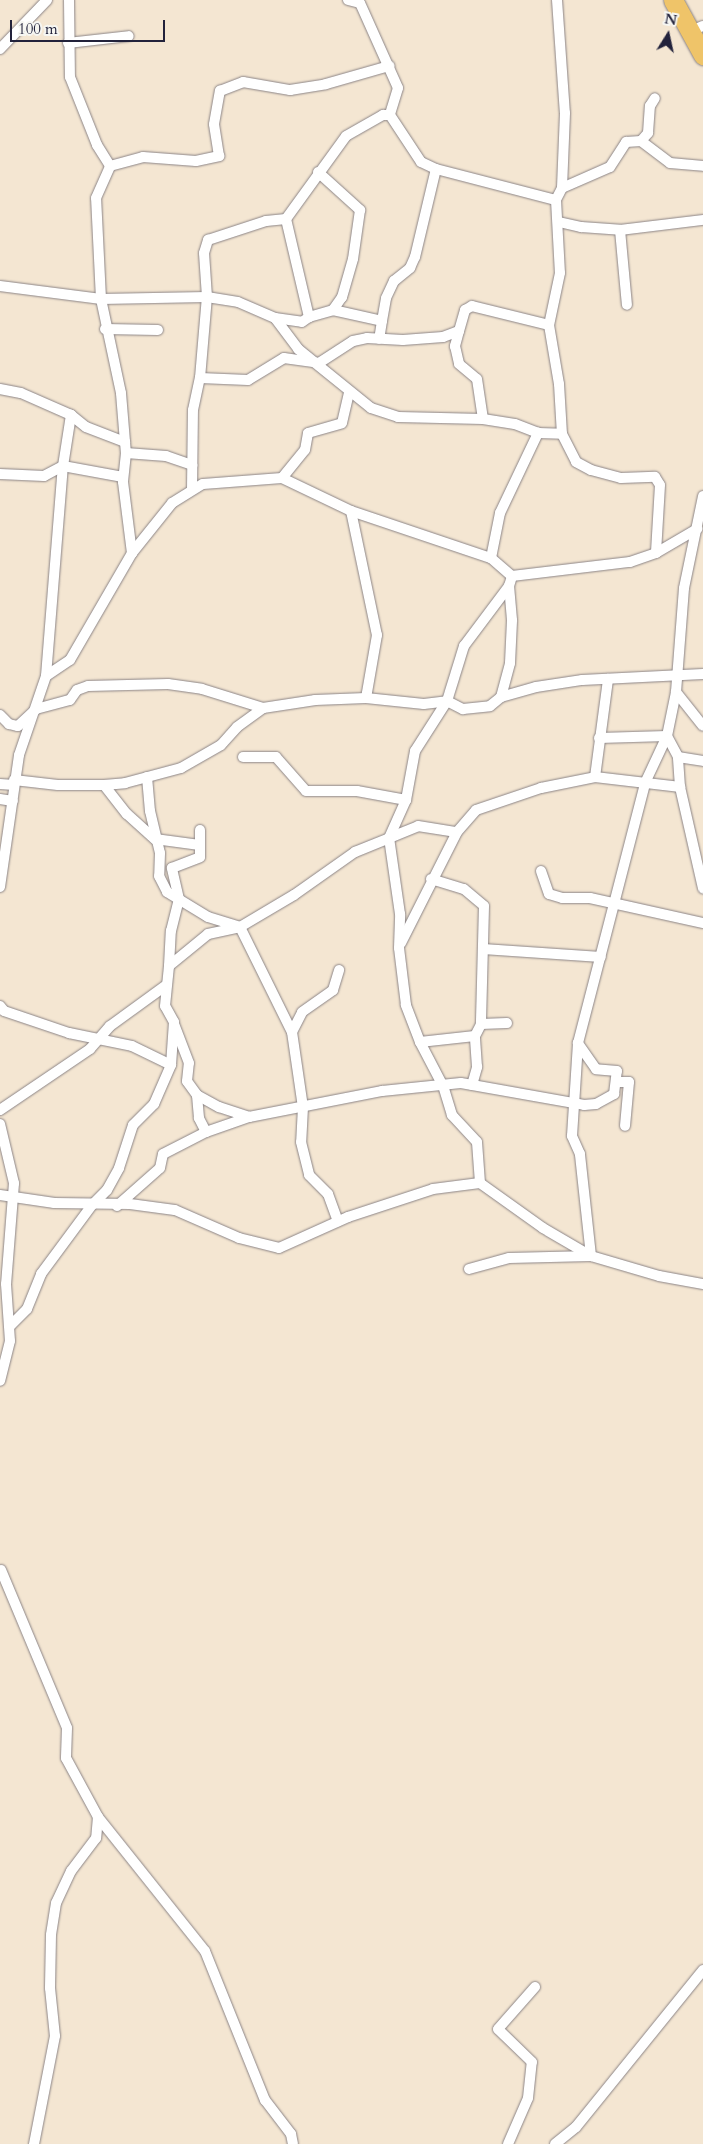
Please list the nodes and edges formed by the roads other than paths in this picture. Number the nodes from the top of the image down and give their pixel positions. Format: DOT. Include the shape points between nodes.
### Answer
graph roads {
  1 [pos="47,0"];
  2 [pos="69,0"];
  3 [pos="348,0"];
  4 [pos="557,0"];
  5 [pos="673,0"];
  6 [pos="364,1"];
  7 [pos="697,28"];
  8 [pos="129,36"];
  9 [pos="68,43"];
  10 [pos="0,49"];
  11 [pos="703,55"];
  12 [pos="389,66"];
  13 [pos="655,98"];
  14 [pos="390,115"];
  15 [pos="641,141"];
  16 [pos="110,166"];
  17 [pos="703,166"];
  18 [pos="436,169"];
  19 [pos="318,172"];
  20 [pos="562,188"];
  21 [pos="556,200"];
  22 [pos="286,219"];
  23 [pos="703,220"];
  24 [pos="558,222"];
  25 [pos="620,230"];
  26 [pos="0,286"];
  27 [pos="206,297"];
  28 [pos="101,299"];
  29 [pos="627,305"];
  30 [pos="333,310"];
  31 [pos="308,317"];
  32 [pos="275,318"];
  33 [pos="382,321"];
  34 [pos="548,325"];
  35 [pos="105,329"];
  36 [pos="158,330"];
  37 [pos="459,331"];
  38 [pos="379,339"];
  39 [pos="319,363"];
  40 [pos="200,378"];
  41 [pos="0,389"];
  42 [pos="349,394"];
  43 [pos="71,415"];
  44 [pos="483,419"];
  45 [pos="538,432"];
  46 [pos="562,434"];
  47 [pos="125,442"];
  48 [pos="126,453"];
  49 [pos="192,465"];
  50 [pos="63,466"];
  51 [pos="0,474"];
  52 [pos="123,477"];
  53 [pos="282,478"];
  54 [pos="192,489"];
  55 [pos="703,498"];
  56 [pos="351,511"];
  57 [pos="697,529"];
  58 [pos="132,553"];
  59 [pos="656,553"];
  60 [pos="491,558"];
  61 [pos="512,576"];
  62 [pos="509,586"];
  63 [pos="703,674"];
  64 [pos="46,676"];
  65 [pos="676,676"];
  66 [pos="608,678"];
  67 [pos="676,692"];
  68 [pos="366,698"];
  69 [pos="501,698"];
  70 [pos="447,701"];
  71 [pos="263,708"];
  72 [pos="36,709"];
  73 [pos="0,714"];
  74 [pos="703,726"];
  75 [pos="667,736"];
  76 [pos="599,738"];
  77 [pos="243,756"];
  78 [pos="678,757"];
  79 [pos="703,761"];
  80 [pos="147,777"];
  81 [pos="595,777"];
  82 [pos="14,782"];
  83 [pos="645,783"];
  84 [pos="0,784"];
  85 [pos="104,785"];
  86 [pos="680,787"];
  87 [pos="0,799"];
  88 [pos="406,800"];
  89 [pos="13,801"];
  90 [pos="200,830"];
  91 [pos="457,832"];
  92 [pos="389,838"];
  93 [pos="155,839"];
  94 [pos="699,840"];
  95 [pos="200,844"];
  96 [pos="541,871"];
  97 [pos="431,879"];
  98 [pos="0,886"];
  99 [pos="703,888"];
  100 [pos="179,898"];
  101 [pos="614,904"];
  102 [pos="703,923"];
  103 [pos="240,927"];
  104 [pos="399,948"];
  105 [pos="483,950"];
  106 [pos="601,957"];
  107 [pos="169,966"];
  108 [pos="339,970"];
  109 [pos="165,986"];
  110 [pos="0,1006"];
  111 [pos="174,1022"];
  112 [pos="507,1023"];
  113 [pos="481,1024"];
  114 [pos="292,1032"];
  115 [pos="475,1036"];
  116 [pos="98,1039"];
  117 [pos="420,1042"];
  118 [pos="578,1043"];
  119 [pos="171,1065"];
  120 [pos="618,1082"];
  121 [pos="472,1085"];
  122 [pos="443,1086"];
  123 [pos="197,1095"];
  124 [pos="575,1104"];
  125 [pos="303,1107"];
  126 [pos="0,1110"];
  127 [pos="249,1116"];
  128 [pos="0,1124"];
  129 [pos="625,1126"];
  130 [pos="206,1132"];
  131 [pos="480,1183"];
  132 [pos="0,1196"];
  133 [pos="13,1198"];
  134 [pos="92,1205"];
  135 [pos="116,1206"];
  136 [pos="338,1222"];
  137 [pos="11,1223"];
  138 [pos="591,1256"];
  139 [pos="469,1268"];
  140 [pos="703,1284"];
  141 [pos="10,1326"];
  142 [pos="2,1369"];
  143 [pos="0,1382"];
  144 [pos="0,1569"];
  145 [pos="98,1817"];
  146 [pos="703,1970"];
  147 [pos="535,1987"];
  148 [pos="34,2144"];
  149 [pos="293,2144"];
  150 [pos="508,2144"];
  151 [pos="555,2144"];
  1 -- 10 [label="street"];
  2 -- 9 [label="street"];
  3 -- 6 [label="street"];
  4 -- 20 [label="street" via="564,113"];
  5 -- 7 [label="highway"];
  6 -- 12 [label="street"];
  7 -- 11 [label="highway"];
  8 -- 9 [label="street"];
  9 -- 16 [label="street" via="70,77 97,145"];
  12 -- 14 [label="street" via="398,88"];
  12 -- 16 [label="street" via="326,84 290,90 243,82 220,91 214,124 218,156 196,161 143,157"];
  13 -- 15 [label="street" via="650,106 648,133"];
  14 -- 18 [label="street" via="421,162"];
  14 -- 19 [label="street" via="383,115 346,136"];
  15 -- 17 [label="street" via="670,163"];
  15 -- 20 [label="street" via="626,142 610,167"];
  16 -- 28 [label="street" via="96,198"];
  18 -- 21 [label="street"];
  18 -- 33 [label="street" via="416,257 410,268 394,280 386,298"];
  19 -- 22 [label="street"];
  19 -- 30 [label="street" via="360,210 353,259 342,297"];
  20 -- 21 [label="street"];
  21 -- 24 [label="street"];
  22 -- 27 [label="street" via="266,221 208,240 204,253"];
  22 -- 31 [label="street"];
  23 -- 25 [label="street"];
  24 -- 25 [label="street"];
  24 -- 34 [label="street" via="560,272"];
  25 -- 29 [label="street"];
  26 -- 28 [label="street"];
  27 -- 28 [label="street"];
  27 -- 32 [label="street" via="238,302"];
  27 -- 40 [label="street"];
  28 -- 35 [label="street"];
  30 -- 31 [label="street"];
  30 -- 33 [label="street"];
  31 -- 32 [label="street" via="302,322"];
  32 -- 39 [label="street" via="298,349"];
  33 -- 38 [label="street"];
  34 -- 37 [label="street" via="472,306 465,310"];
  34 -- 46 [label="street" via="559,384"];
  35 -- 36 [label="street"];
  35 -- 47 [label="street" via="121,394"];
  37 -- 38 [label="street" via="443,337"];
  37 -- 44 [label="street" via="455,346 459,364 477,380"];
  38 -- 39 [label="street" via="353,341"];
  39 -- 40 [label="street" via="284,358 248,380"];
  39 -- 42 [label="street"];
  40 -- 49 [label="street" via="193,410"];
  41 -- 43 [label="street" via="22,393"];
  42 -- 44 [label="street" via="371,408 398,417"];
  42 -- 53 [label="street" via="342,423 308,433 305,450"];
  43 -- 47 [label="street" via="86,427"];
  43 -- 50 [label="street"];
  44 -- 45 [label="street"];
  45 -- 46 [label="street"];
  45 -- 60 [label="street" via="500,513"];
  46 -- 59 [label="street" via="576,462 591,470 621,478 655,477 660,485"];
  47 -- 48 [label="street"];
  48 -- 49 [label="street" via="166,456"];
  48 -- 52 [label="street"];
  49 -- 54 [label="street"];
  50 -- 51 [label="street" via="44,476"];
  50 -- 52 [label="street"];
  50 -- 64 [label="street"];
  52 -- 58 [label="street"];
  53 -- 54 [label="street" via="203,484"];
  53 -- 56 [label="street"];
  54 -- 58 [label="street" via="172,504"];
  55 -- 57 [label="street"];
  56 -- 60 [label="street"];
  56 -- 68 [label="street" via="377,635"];
  57 -- 59 [label="street"];
  57 -- 65 [label="street" via="684,588"];
  58 -- 64 [label="street" via="70,660"];
  59 -- 61 [label="street" via="630,562"];
  60 -- 61 [label="street"];
  61 -- 62 [label="street"];
  62 -- 69 [label="street" via="512,620 510,664"];
  62 -- 70 [label="street" via="464,646"];
  63 -- 65 [label="street"];
  64 -- 72 [label="street"];
  65 -- 66 [label="street"];
  65 -- 67 [label="street"];
  66 -- 69 [label="street" via="536,687"];
  66 -- 76 [label="street"];
  67 -- 74 [label="street"];
  67 -- 75 [label="street"];
  68 -- 70 [label="street" via="424,704"];
  68 -- 71 [label="street" via="308,700"];
  69 -- 70 [label="street" via="490,706 462,708"];
  70 -- 88 [label="street" via="415,751"];
  71 -- 72 [label="street" via="202,689 168,684 88,686 77,690 70,700"];
  71 -- 80 [label="street" via="200,760"];
  72 -- 73 [label="street" via="18,726 8,724"];
  72 -- 82 [label="street" via="23,740"];
  75 -- 76 [label="street"];
  75 -- 78 [label="street"];
  75 -- 83 [label="street"];
  76 -- 81 [label="street"];
  77 -- 88 [label="street" via="276,757 306,790 357,790"];
  78 -- 79 [label="street"];
  78 -- 86 [label="street"];
  80 -- 85 [label="street"];
  80 -- 93 [label="street"];
  81 -- 83 [label="street"];
  81 -- 91 [label="street" via="533,790 476,810"];
  82 -- 84 [label="street"];
  82 -- 85 [label="street"];
  82 -- 89 [label="street"];
  83 -- 86 [label="street"];
  83 -- 101 [label="street"];
  85 -- 93 [label="street" via="127,814"];
  86 -- 94 [label="street"];
  87 -- 89 [label="street"];
  88 -- 92 [label="street"];
  89 -- 98 [label="street"];
  90 -- 95 [label="street"];
  91 -- 92 [label="street" via="418,826"];
  91 -- 97 [label="street"];
  92 -- 103 [label="street" via="355,852 294,896"];
  92 -- 104 [label="street" via="400,914"];
  93 -- 95 [label="street"];
  93 -- 100 [label="street" via="160,853 159,876 167,892"];
  94 -- 99 [label="street"];
  95 -- 100 [label="street" via="200,857 172,868"];
  96 -- 101 [label="street" via="549,894"];
  97 -- 104 [label="street"];
  97 -- 105 [label="street" via="464,889 484,906"];
  100 -- 103 [label="street" via="208,916"];
  100 -- 107 [label="street" via="171,931"];
  101 -- 102 [label="street"];
  101 -- 106 [label="street"];
  103 -- 107 [label="street" via="208,934"];
  103 -- 114 [label="street"];
  104 -- 117 [label="street" via="406,1005"];
  105 -- 106 [label="street"];
  105 -- 113 [label="street"];
  106 -- 118 [label="street"];
  107 -- 109 [label="street"];
  108 -- 114 [label="street" via="333,990 302,1012"];
  109 -- 111 [label="street" via="165,1006"];
  109 -- 116 [label="street"];
  110 -- 116 [label="street" via="4,1011 69,1033"];
  111 -- 119 [label="street"];
  111 -- 123 [label="street" via="189,1063 187,1081"];
  112 -- 113 [label="street"];
  113 -- 115 [label="street"];
  114 -- 125 [label="street"];
  115 -- 117 [label="street"];
  115 -- 121 [label="street" via="477,1067"];
  116 -- 119 [label="street" via="132,1046"];
  116 -- 126 [label="street" via="90,1049"];
  117 -- 122 [label="street"];
  118 -- 120 [label="street" via="596,1069 617,1071"];
  118 -- 124 [label="street"];
  119 -- 134 [label="street" via="154,1104 133,1125 118,1172 108,1190"];
  120 -- 124 [label="street" via="614,1094 596,1104"];
  120 -- 129 [label="street" via="629,1082"];
  121 -- 122 [label="street"];
  121 -- 124 [label="street"];
  122 -- 125 [label="street" via="382,1091"];
  122 -- 131 [label="street" via="452,1115 477,1142"];
  123 -- 127 [label="street" via="219,1107"];
  123 -- 130 [label="street" via="199,1118"];
  124 -- 138 [label="street" via="572,1136 580,1154"];
  125 -- 127 [label="street"];
  125 -- 136 [label="street" via="301,1142 309,1175 328,1194"];
  127 -- 130 [label="street"];
  128 -- 133 [label="street" via="14,1183"];
  130 -- 135 [label="street" via="163,1154 160,1168"];
  131 -- 136 [label="street" via="433,1189"];
  131 -- 138 [label="street" via="543,1228"];
  132 -- 133 [label="street"];
  132 -- 137 [label="street"];
  133 -- 134 [label="street"];
  133 -- 137 [label="street"];
  134 -- 135 [label="street"];
  134 -- 141 [label="street" via="41,1274 27,1308"];
  135 -- 136 [label="street" via="130,1204 175,1210 239,1238 279,1248"];
  137 -- 141 [label="street" via="6,1284"];
  138 -- 139 [label="street" via="509,1258"];
  138 -- 140 [label="street" via="659,1276"];
  141 -- 142 [label="street"];
  142 -- 143 [label="street"];
  144 -- 145 [label="street" via="67,1728 66,1758"];
  145 -- 148 [label="street" via="96,1838 71,1871 56,1904 51,1935 50,1988 55,2036"];
  145 -- 149 [label="street" via="205,1951 265,2100 291,2134"];
  146 -- 151 [label="street" via="576,2127"];
  147 -- 150 [label="street" via="498,2029 532,2062 528,2098"];
}
